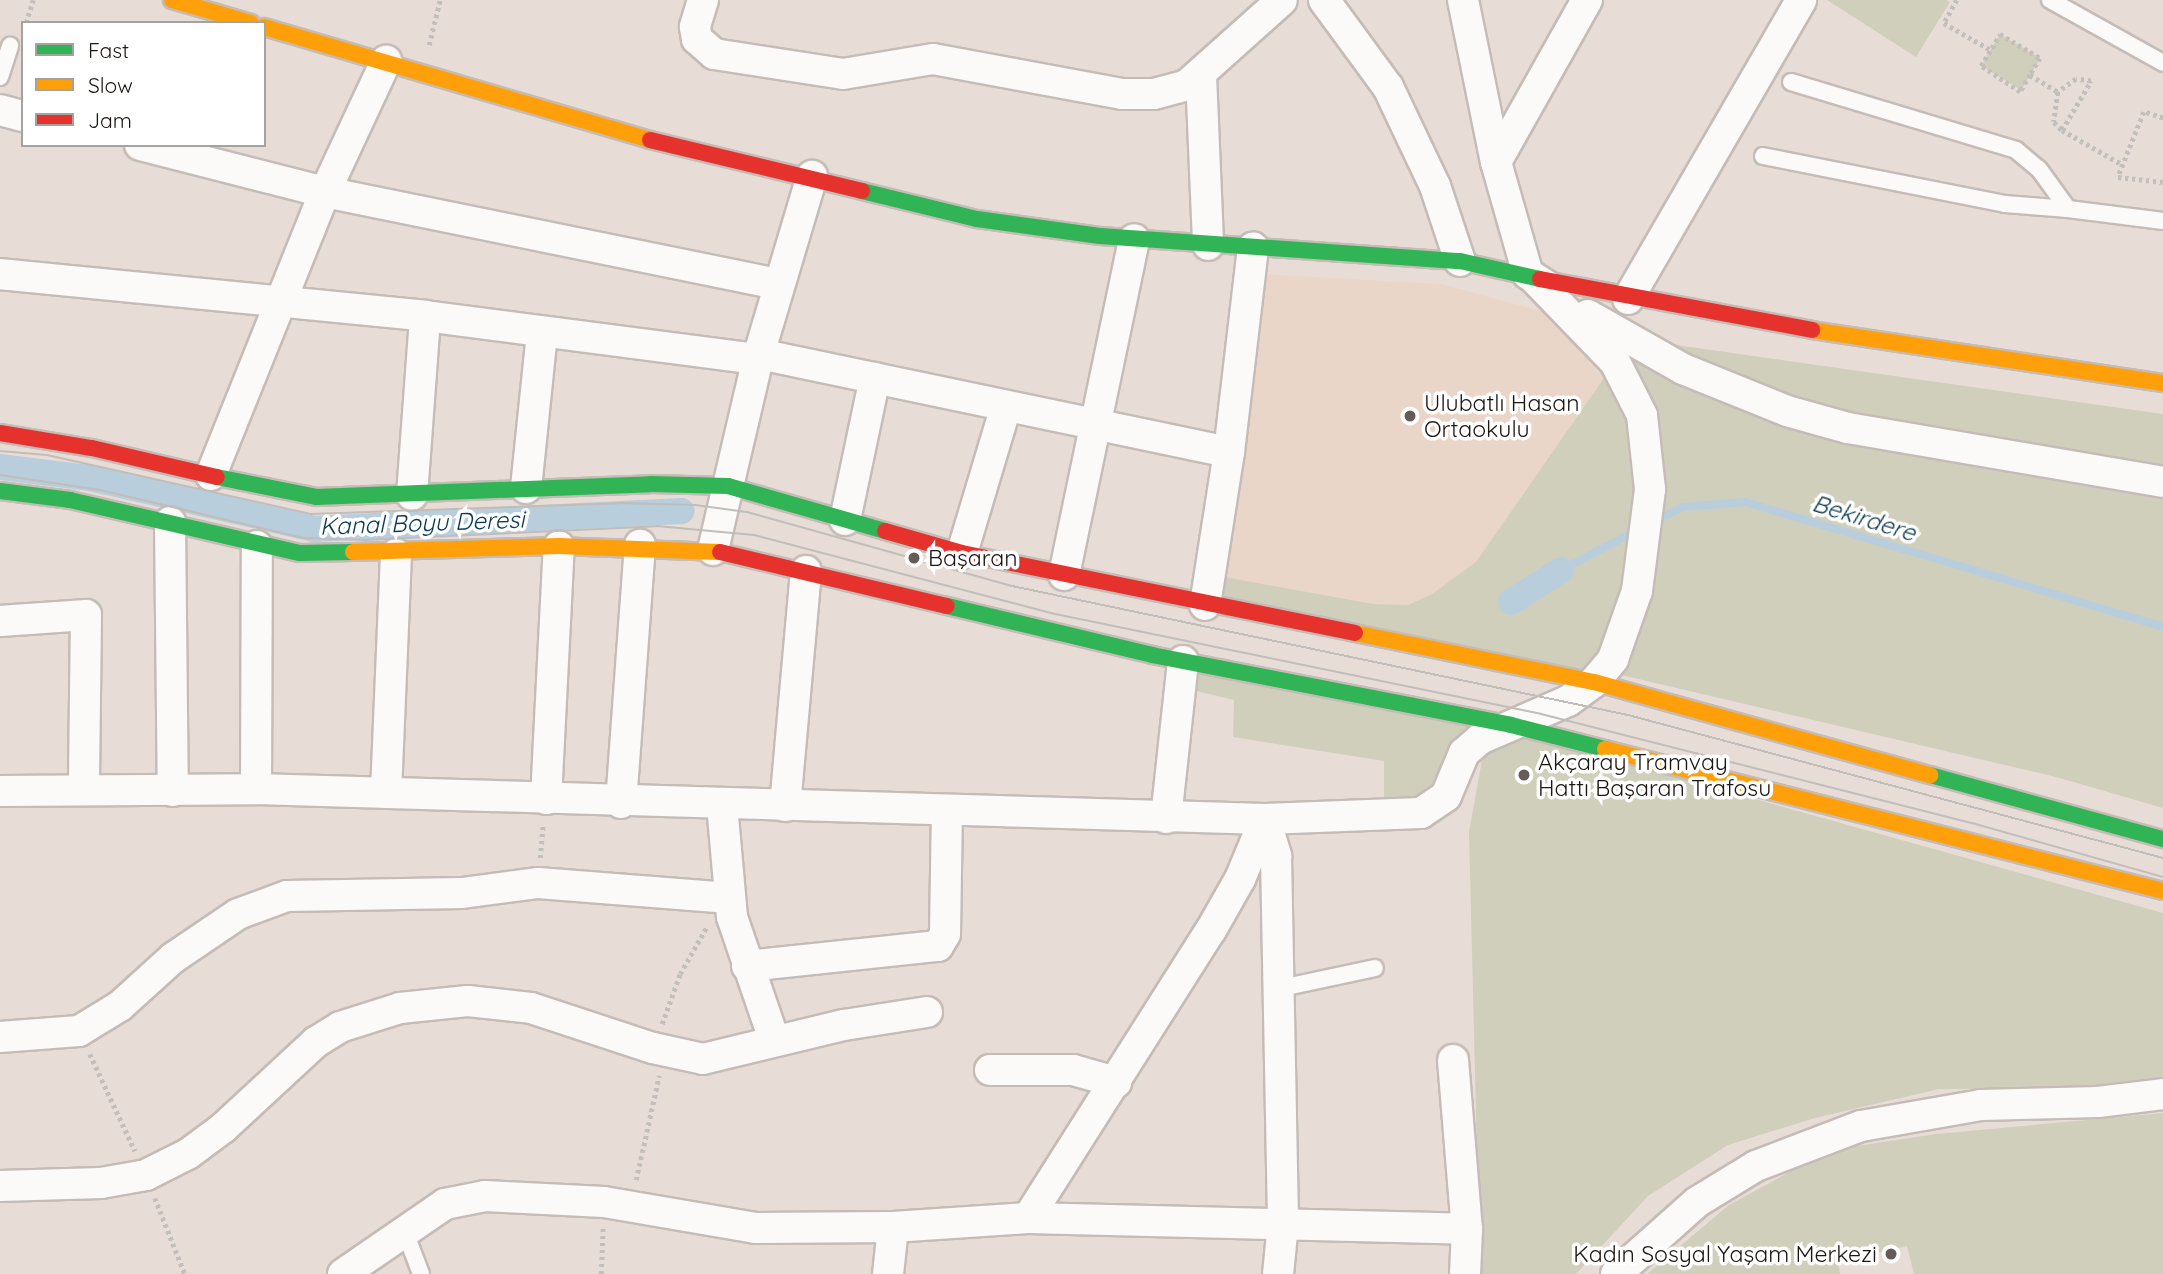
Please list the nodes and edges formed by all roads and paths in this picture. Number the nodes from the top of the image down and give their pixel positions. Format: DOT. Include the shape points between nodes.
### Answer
graph roads {
  1 [pos="33,0"];
  2 [pos="172,0"];
  3 [pos="440,0"];
  4 [pos="703,0"];
  5 [pos="1282,0"];
  6 [pos="1324,0"];
  7 [pos="1463,0"];
  8 [pos="1587,0"];
  9 [pos="1801,0"];
  10 [pos="1957,0"];
  11 [pos="2050,0"];
  12 [pos="27,21"];
  13 [pos="244,21"];
  14 [pos="266,28"];
  15 [pos="10,46"];
  16 [pos="1991,50"];
  17 [pos="386,61"];
  18 [pos="2163,63"];
  19 [pos="422,73"];
  20 [pos="1201,75"];
  21 [pos="2030,75"];
  22 [pos="0,77"];
  23 [pos="1791,82"];
  24 [pos="2058,92"];
  25 [pos="0,110"];
  26 [pos="21,115"];
  27 [pos="2163,118"];
  28 [pos="2062,130"];
  29 [pos="147,147"];
  30 [pos="1763,156"];
  31 [pos="1496,162"];
  32 [pos="2123,165"];
  33 [pos="812,176"];
  34 [pos="2163,182"];
  35 [pos="324,192"];
  36 [pos="2068,209"];
  37 [pos="2163,221"];
  38 [pos="1133,239"];
  39 [pos="1208,245"];
  40 [pos="1253,247"];
  41 [pos="1460,261"];
  42 [pos="0,274"];
  43 [pos="1531,275"];
  44 [pos="779,284"];
  45 [pos="1628,299"];
  46 [pos="280,303"];
  47 [pos="425,316"];
  48 [pos="542,332"];
  49 [pos="759,357"];
  50 [pos="875,378"];
  51 [pos="2163,383"];
  52 [pos="1006,406"];
  53 [pos="1095,425"];
  54 [pos="0,433"];
  55 [pos="1229,452"];
  56 [pos="211,475"];
  57 [pos="2163,482"];
  58 [pos="526,488"];
  59 [pos="0,491"];
  60 [pos="412,495"];
  61 [pos="720,518"];
  62 [pos="845,520"];
  63 [pos="170,523"];
  64 [pos="640,545"];
  65 [pos="257,546"];
  66 [pos="559,546"];
  67 [pos="962,553"];
  68 [pos="396,554"];
  69 [pos="807,571"];
  70 [pos="1064,575"];
  71 [pos="1205,605"];
  72 [pos="0,621"];
  73 [pos="1183,661"];
  74 [pos="1594,682"];
  75 [pos="1511,725"];
  76 [pos="256,789"];
  77 [pos="83,790"];
  78 [pos="0,791"];
  79 [pos="173,791"];
  80 [pos="386,793"];
  81 [pos="546,799"];
  82 [pos="621,803"];
  83 [pos="722,805"];
  84 [pos="785,806"];
  85 [pos="947,810"];
  86 [pos="1166,818"];
  87 [pos="1265,819"];
  88 [pos="2163,839"];
  89 [pos="538,883"];
  90 [pos="2163,891"];
  91 [pos="729,898"];
  92 [pos="747,966"];
  93 [pos="1375,968"];
  94 [pos="1276,989"];
  95 [pos="927,1012"];
  96 [pos="0,1037"];
  97 [pos="774,1040"];
  98 [pos="658,1049"];
  99 [pos="1453,1060"];
  100 [pos="990,1070"];
  101 [pos="1116,1082"];
  102 [pos="2163,1094"];
  103 [pos="0,1186"];
  104 [pos="617,1205"];
  105 [pos="1028,1218"];
  106 [pos="1283,1224"];
  107 [pos="892,1227"];
  108 [pos="404,1229"];
  109 [pos="1467,1229"];
  110 [pos="343,1274"];
  111 [pos="421,1274"];
  112 [pos="601,1274"];
  113 [pos="888,1274"];
  114 [pos="1278,1274"];
  115 [pos="1465,1274"];
  116 [pos="1616,1274"];
  1 -- 12 [label="path"];
  2 -- 13 [label="main road"];
  3 -- 19 [label="path"];
  4 -- 20 [label="street" via="695,27 703,48 714,54 843,74 933,59 1121,94 1171,91"];
  5 -- 20 [label="street"];
  6 -- 41 [label="street" via="1394,98 1435,186"];
  7 -- 31 [label="street"];
  8 -- 31 [label="street"];
  9 -- 45 [label="street"];
  10 -- 16 [label="path" via="1944,23"];
  11 -- 18 [label="lane"];
  14 -- 17 [label="main road"];
  15 -- 22 [label="lane"];
  16 -- 21 [label="path" via="2000,34 2040,58"];
  16 -- 21 [label="path" via="1981,66 2020,92"];
  17 -- 19 [label="main road"];
  17 -- 35 [label="street"];
  19 -- 33 [label="main road" via="620,133"];
  20 -- 39 [label="street"];
  21 -- 24 [label="path"];
  23 -- 36 [label="lane" via="2016,150 2039,169"];
  24 -- 28 [label="path" via="2052,113"];
  24 -- 28 [label="path" via="2076,79 2091,81"];
  25 -- 26 [label="street"];
  27 -- 32 [label="path" via="2144,113"];
  28 -- 32 [label="path"];
  29 -- 35 [label="street"];
  30 -- 36 [label="lane" via="2005,204"];
  31 -- 43 [label="street"];
  32 -- 34 [label="path" via="2118,177"];
  33 -- 38 [label="main road" via="977,219"];
  33 -- 44 [label="street"];
  35 -- 44 [label="street"];
  35 -- 46 [label="street"];
  36 -- 37 [label="lane"];
  38 -- 39 [label="main road"];
  38 -- 53 [label="street"];
  39 -- 40 [label="main road"];
  40 -- 41 [label="main road"];
  40 -- 55 [label="street"];
  41 -- 43 [label="main road"];
  42 -- 46 [label="street"];
  43 -- 45 [label="main road"];
  43 -- 57 [label="street" via="1620,337 1683,369 1787,411 1848,428"];
  43 -- 74 [label="street" via="1615,362 1642,415 1650,489 1644,554 1625,632 1613,659"];
  44 -- 49 [label="street"];
  45 -- 51 [label="main road" via="1967,356"];
  46 -- 47 [label="street"];
  46 -- 56 [label="street"];
  47 -- 48 [label="street"];
  47 -- 60 [label="street"];
  48 -- 49 [label="street"];
  48 -- 58 [label="street"];
  49 -- 50 [label="street"];
  49 -- 61 [label="street"];
  50 -- 52 [label="street"];
  50 -- 62 [label="street"];
  52 -- 53 [label="street"];
  52 -- 67 [label="street"];
  53 -- 55 [label="street"];
  53 -- 70 [label="street"];
  54 -- 56 [label="main road"];
  55 -- 71 [label="street"];
  56 -- 60 [label="main road" via="316,497"];
  58 -- 60 [label="main road"];
  58 -- 61 [label="main road"];
  59 -- 63 [label="main road" via="57,497"];
  61 -- 62 [label="main road"];
  61 -- 64 [label="main road"];
  61 -- 69 [label="main road"];
  62 -- 67 [label="main road"];
  63 -- 65 [label="main road"];
  63 -- 79 [label="street"];
  64 -- 66 [label="main road"];
  64 -- 82 [label="street"];
  65 -- 68 [label="main road" via="300,553"];
  65 -- 76 [label="street"];
  66 -- 68 [label="main road"];
  66 -- 81 [label="street"];
  67 -- 70 [label="main road"];
  68 -- 80 [label="street"];
  69 -- 73 [label="main road"];
  69 -- 84 [label="street"];
  70 -- 71 [label="main road"];
  71 -- 74 [label="main road"];
  72 -- 77 [label="street" via="86,615"];
  73 -- 75 [label="main road"];
  73 -- 86 [label="street"];
  74 -- 75 [label="street" via="1568,701"];
  74 -- 88 [label="main road"];
  75 -- 87 [label="street" via="1480,739 1464,753 1446,796 1421,813"];
  75 -- 90 [label="main road"];
  76 -- 79 [label="street"];
  76 -- 80 [label="street"];
  77 -- 78 [label="street"];
  77 -- 79 [label="street"];
  80 -- 81 [label="street"];
  81 -- 82 [label="street"];
  81 -- 89 [label="path"];
  82 -- 83 [label="street"];
  83 -- 84 [label="street"];
  83 -- 91 [label="street"];
  84 -- 85 [label="street"];
  85 -- 86 [label="street"];
  85 -- 92 [label="street" via="944,934 937,946"];
  86 -- 87 [label="street"];
  87 -- 94 [label="street" via="1276,856"];
  87 -- 101 [label="street" via="1234,889"];
  89 -- 91 [label="street"];
  89 -- 96 [label="street" via="461,893 287,896 261,902 173,958 120,1006 79,1031"];
  91 -- 92 [label="street"];
  91 -- 98 [label="path" via="689,956"];
  92 -- 97 [label="street"];
  93 -- 94 [label="lane"];
  94 -- 106 [label="street"];
  95 -- 97 [label="street"];
  97 -- 98 [label="street" via="703,1059"];
  98 -- 103 [label="street" via="531,1008 468,1001 400,1008 365,1017 324,1037 223,1128 188,1154 146,1175 101,1183"];
  98 -- 104 [label="path"];
  99 -- 109 [label="street"];
  100 -- 101 [label="street" via="1073,1070"];
  101 -- 105 [label="street"];
  102 -- 116 [label="street" via="2098,1102 1981,1105 1861,1126 1756,1167 1697,1202"];
  104 -- 107 [label="street" via="756,1228"];
  104 -- 108 [label="street" via="463,1197"];
  104 -- 112 [label="path"];
  105 -- 106 [label="street"];
  105 -- 107 [label="street"];
  106 -- 109 [label="street"];
  106 -- 114 [label="street"];
  107 -- 113 [label="street"];
  108 -- 110 [label="street"];
  108 -- 111 [label="lane"];
  109 -- 115 [label="street"];
}
